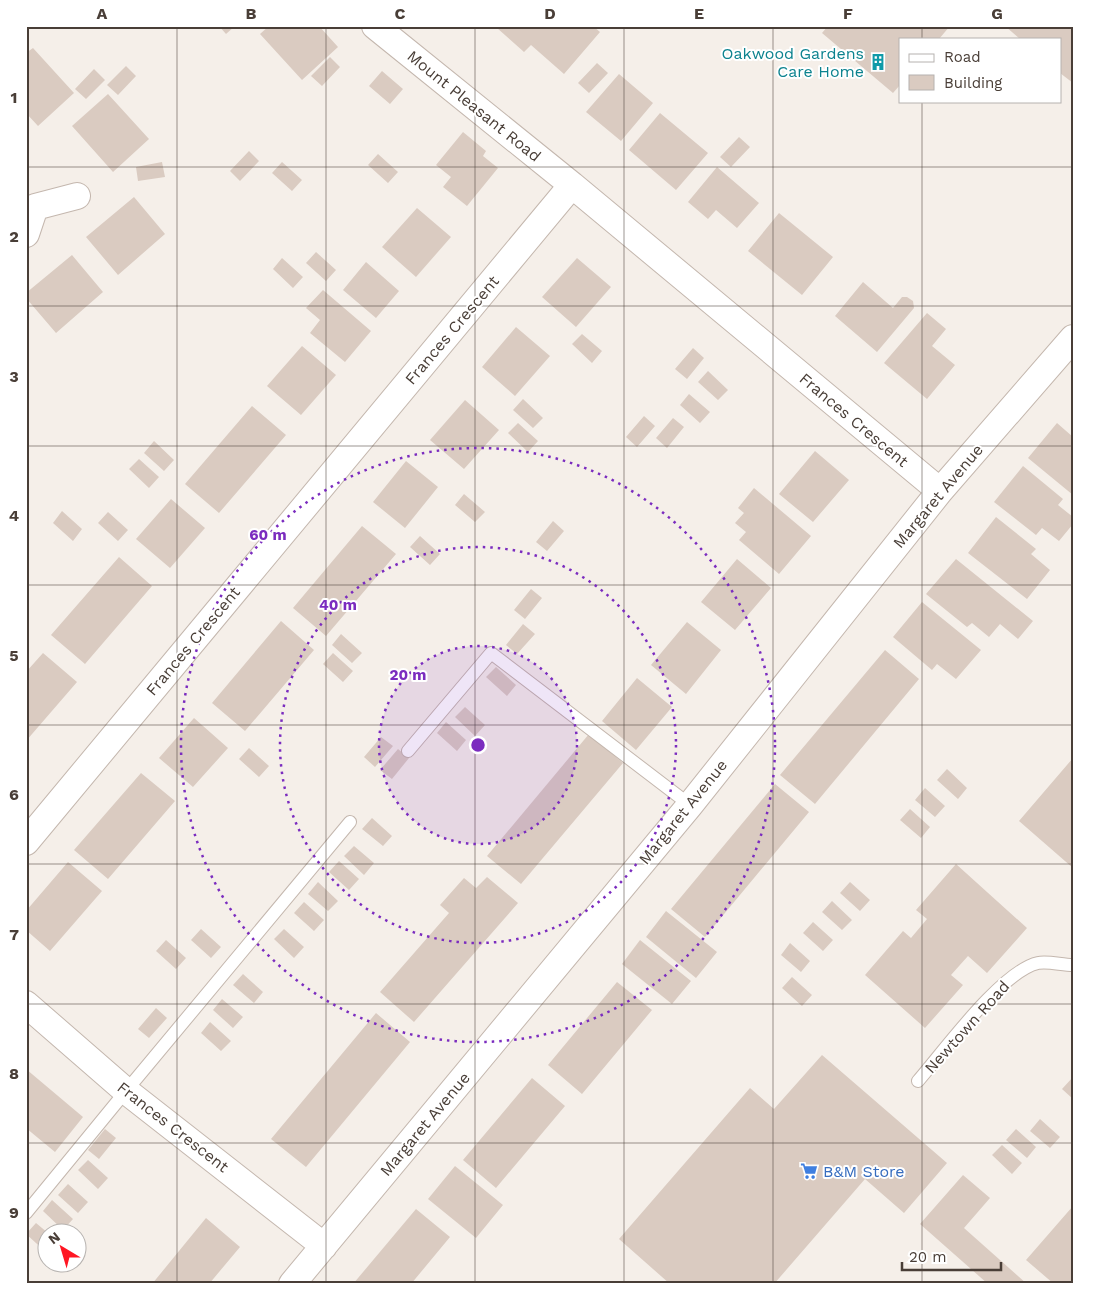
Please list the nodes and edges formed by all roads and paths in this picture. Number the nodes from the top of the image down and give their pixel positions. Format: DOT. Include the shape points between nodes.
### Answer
graph roads {
  1 [pos="375,26"];
  2 [pos="572,185"];
  3 [pos="77,196"];
  4 [pos="31,202"];
  5 [pos="26,234"];
  6 [pos="1073,338"];
  7 [pos="940,491"];
  8 [pos="408,751"];
  9 [pos="690,805"];
  10 [pos="350,822"];
  11 [pos="26,842"];
  12 [pos="1073,965"];
  13 [pos="28,1008"];
  14 [pos="918,1081"];
  15 [pos="126,1090"];
  16 [pos="26,1214"];
  17 [pos="324,1246"];
  18 [pos="292,1284"];
  1 -- 2 [label="street, Mount Pleasant Road"];
  2 -- 7 [label="street, Frances Crescent"];
  2 -- 11 [label="street, Frances Crescent"];
  3 -- 4 [label="street"];
  4 -- 5 [label="street"];
  6 -- 7 [label="street, Margaret Avenue"];
  7 -- 9 [label="street, Margaret Avenue"];
  8 -- 9 [label="lane" via="491,653"];
  9 -- 17 [label="street, Margaret Avenue"];
  10 -- 15 [label="lane"];
  12 -- 14 [label="lane, Newtown Road" via="1039,963 1019,971 985,1003"];
  13 -- 15 [label="street, Frances Crescent"];
  15 -- 16 [label="lane"];
  15 -- 17 [label="street, Frances Crescent"];
  17 -- 18 [label="street, Margaret Avenue"];
}
